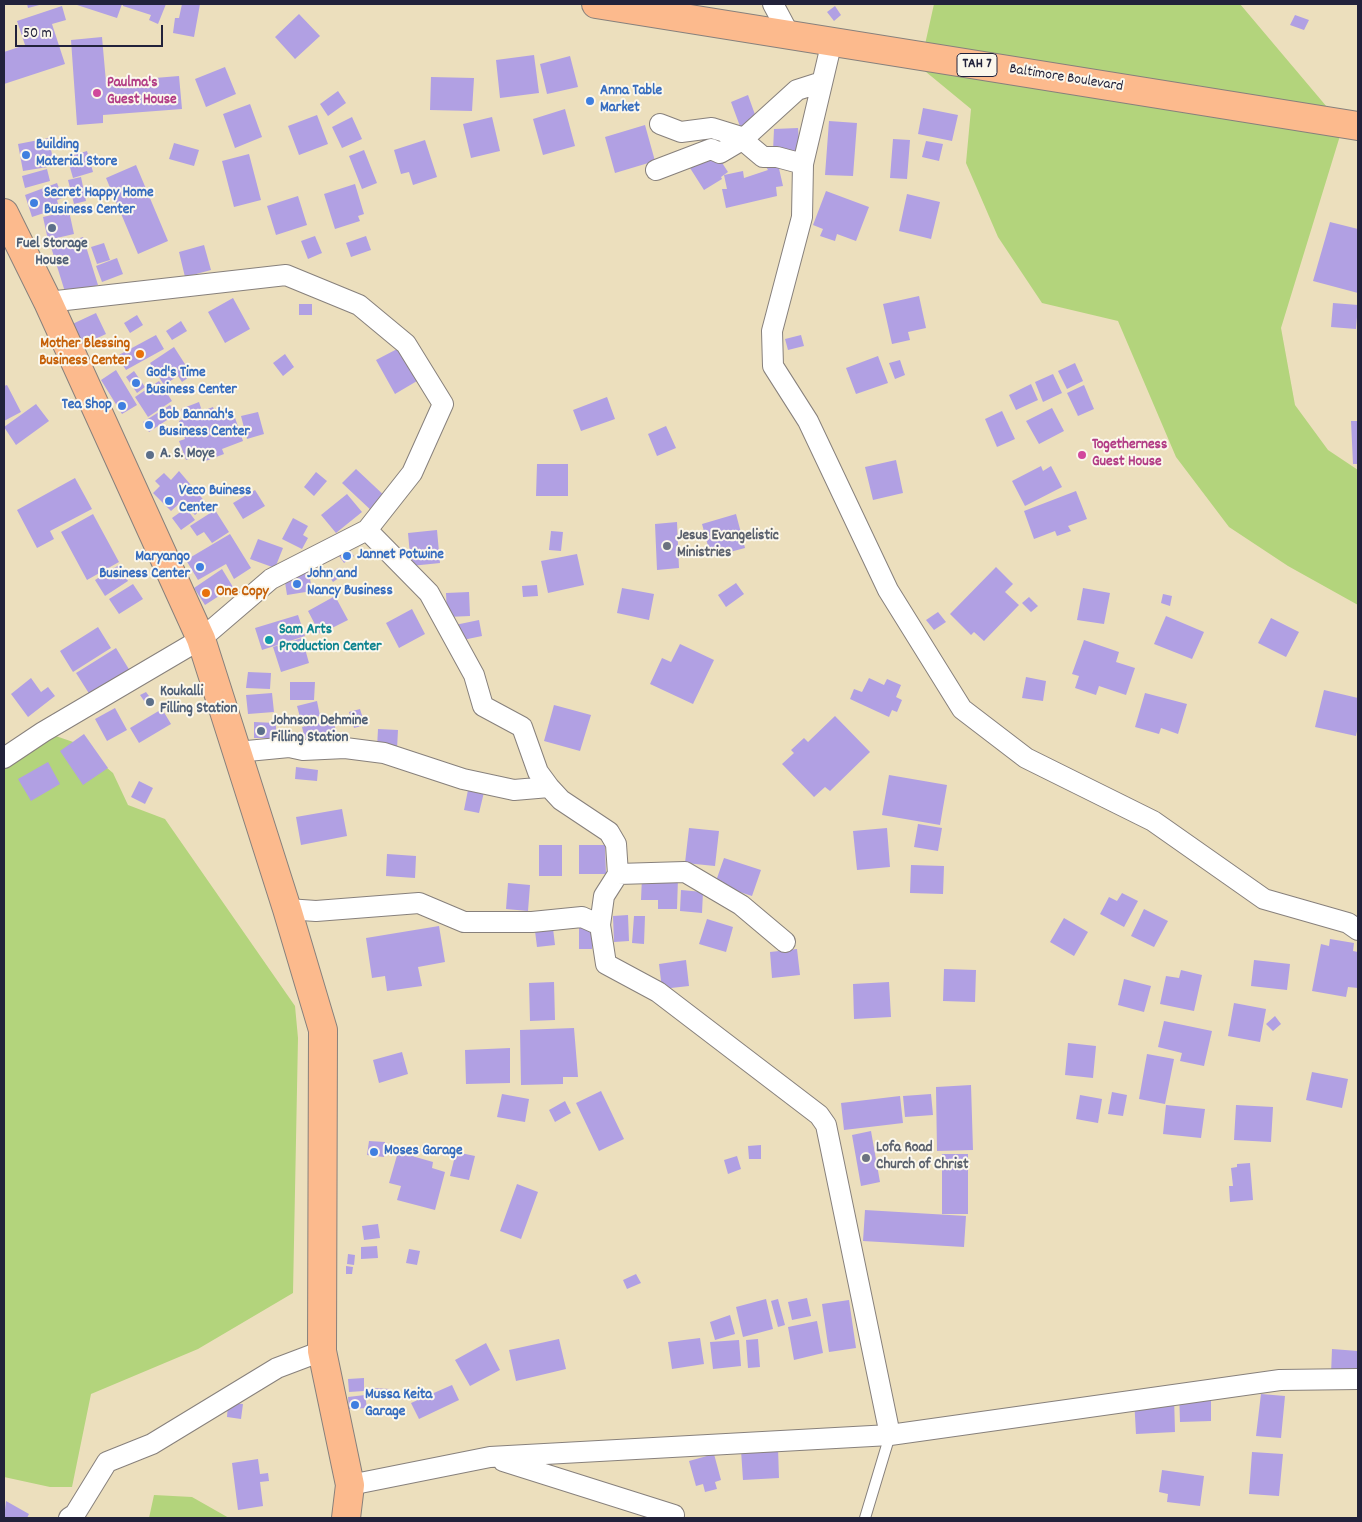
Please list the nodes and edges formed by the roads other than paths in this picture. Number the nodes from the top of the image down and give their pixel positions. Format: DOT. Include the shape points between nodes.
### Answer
graph roads {
  1 [pos="596,4"];
  2 [pos="773,4"];
  3 [pos="789,34"];
  4 [pos="832,41"];
  5 [pos="822,82"];
  6 [pos="660,124"];
  7 [pos="1358,126"];
  8 [pos="742,140"];
  9 [pos="802,164"];
  10 [pos="656,170"];
  11 [pos="4,213"];
  12 [pos="48,302"];
  13 [pos="367,530"];
  14 [pos="201,639"];
  15 [pos="237,752"];
  16 [pos="4,758"];
  17 [pos="549,787"];
  18 [pos="618,874"];
  19 [pos="287,909"];
  20 [pos="600,925"];
  21 [pos="1358,930"];
  22 [pos="785,942"];
  23 [pos="322,1352"];
  24 [pos="1358,1379"];
  25 [pos="890,1435"];
  26 [pos="490,1457"];
  27 [pos="350,1485"];
  28 [pos="675,1517"];
  29 [pos="69,1518"];
  30 [pos="346,1518"];
  31 [pos="865,1518"];
  1 -- 3 [label="main road, Baltimore Boulevard / TAH 7"];
  2 -- 3 [label="street"];
  3 -- 4 [label="main road, Baltimore Boulevard / TAH 7"];
  4 -- 5 [label="street"];
  4 -- 7 [label="main road, Baltimore Boulevard / TAH 7"];
  5 -- 8 [label="street" via="797,90"];
  5 -- 9 [label="street"];
  6 -- 8 [label="street" via="681,132 712,128"];
  8 -- 9 [label="street" via="763,157"];
  8 -- 10 [label="street" via="720,153 711,149"];
  9 -- 21 [label="street" via="802,217 772,331 773,366 808,421 888,590 962,709 1026,758 1153,821 1264,899 1348,922"];
  11 -- 12 [label="main road"];
  12 -- 13 [label="street" via="286,275 358,305 406,344 443,404 412,474"];
  12 -- 14 [label="main road"];
  13 -- 14 [label="street" via="271,579"];
  13 -- 17 [label="street" via="429,593 474,675 483,706 522,727 538,772"];
  14 -- 15 [label="main road"];
  14 -- 16 [label="street"];
  15 -- 17 [label="street" via="289,746 303,750 345,748 384,753 463,779 514,790"];
  15 -- 19 [label="main road"];
  17 -- 18 [label="street" via="561,800 609,832 616,844"];
  18 -- 20 [label="street" via="604,896"];
  18 -- 22 [label="street" via="685,872 741,906"];
  19 -- 20 [label="street" via="316,911 419,903 464,922 532,922 582,917"];
  19 -- 23 [label="main road" via="323,1030"];
  20 -- 25 [label="street" via="606,964 658,992 819,1115 826,1125"];
  23 -- 27 [label="main road"];
  23 -- 29 [label="street" via="278,1368 152,1444 107,1462 75,1514"];
  24 -- 25 [label="street" via="1280,1380"];
  25 -- 26 [label="street"];
  25 -- 31 [label="lane"];
  26 -- 27 [label="street"];
  26 -- 28 [label="street"];
  27 -- 30 [label="main road"];
}
